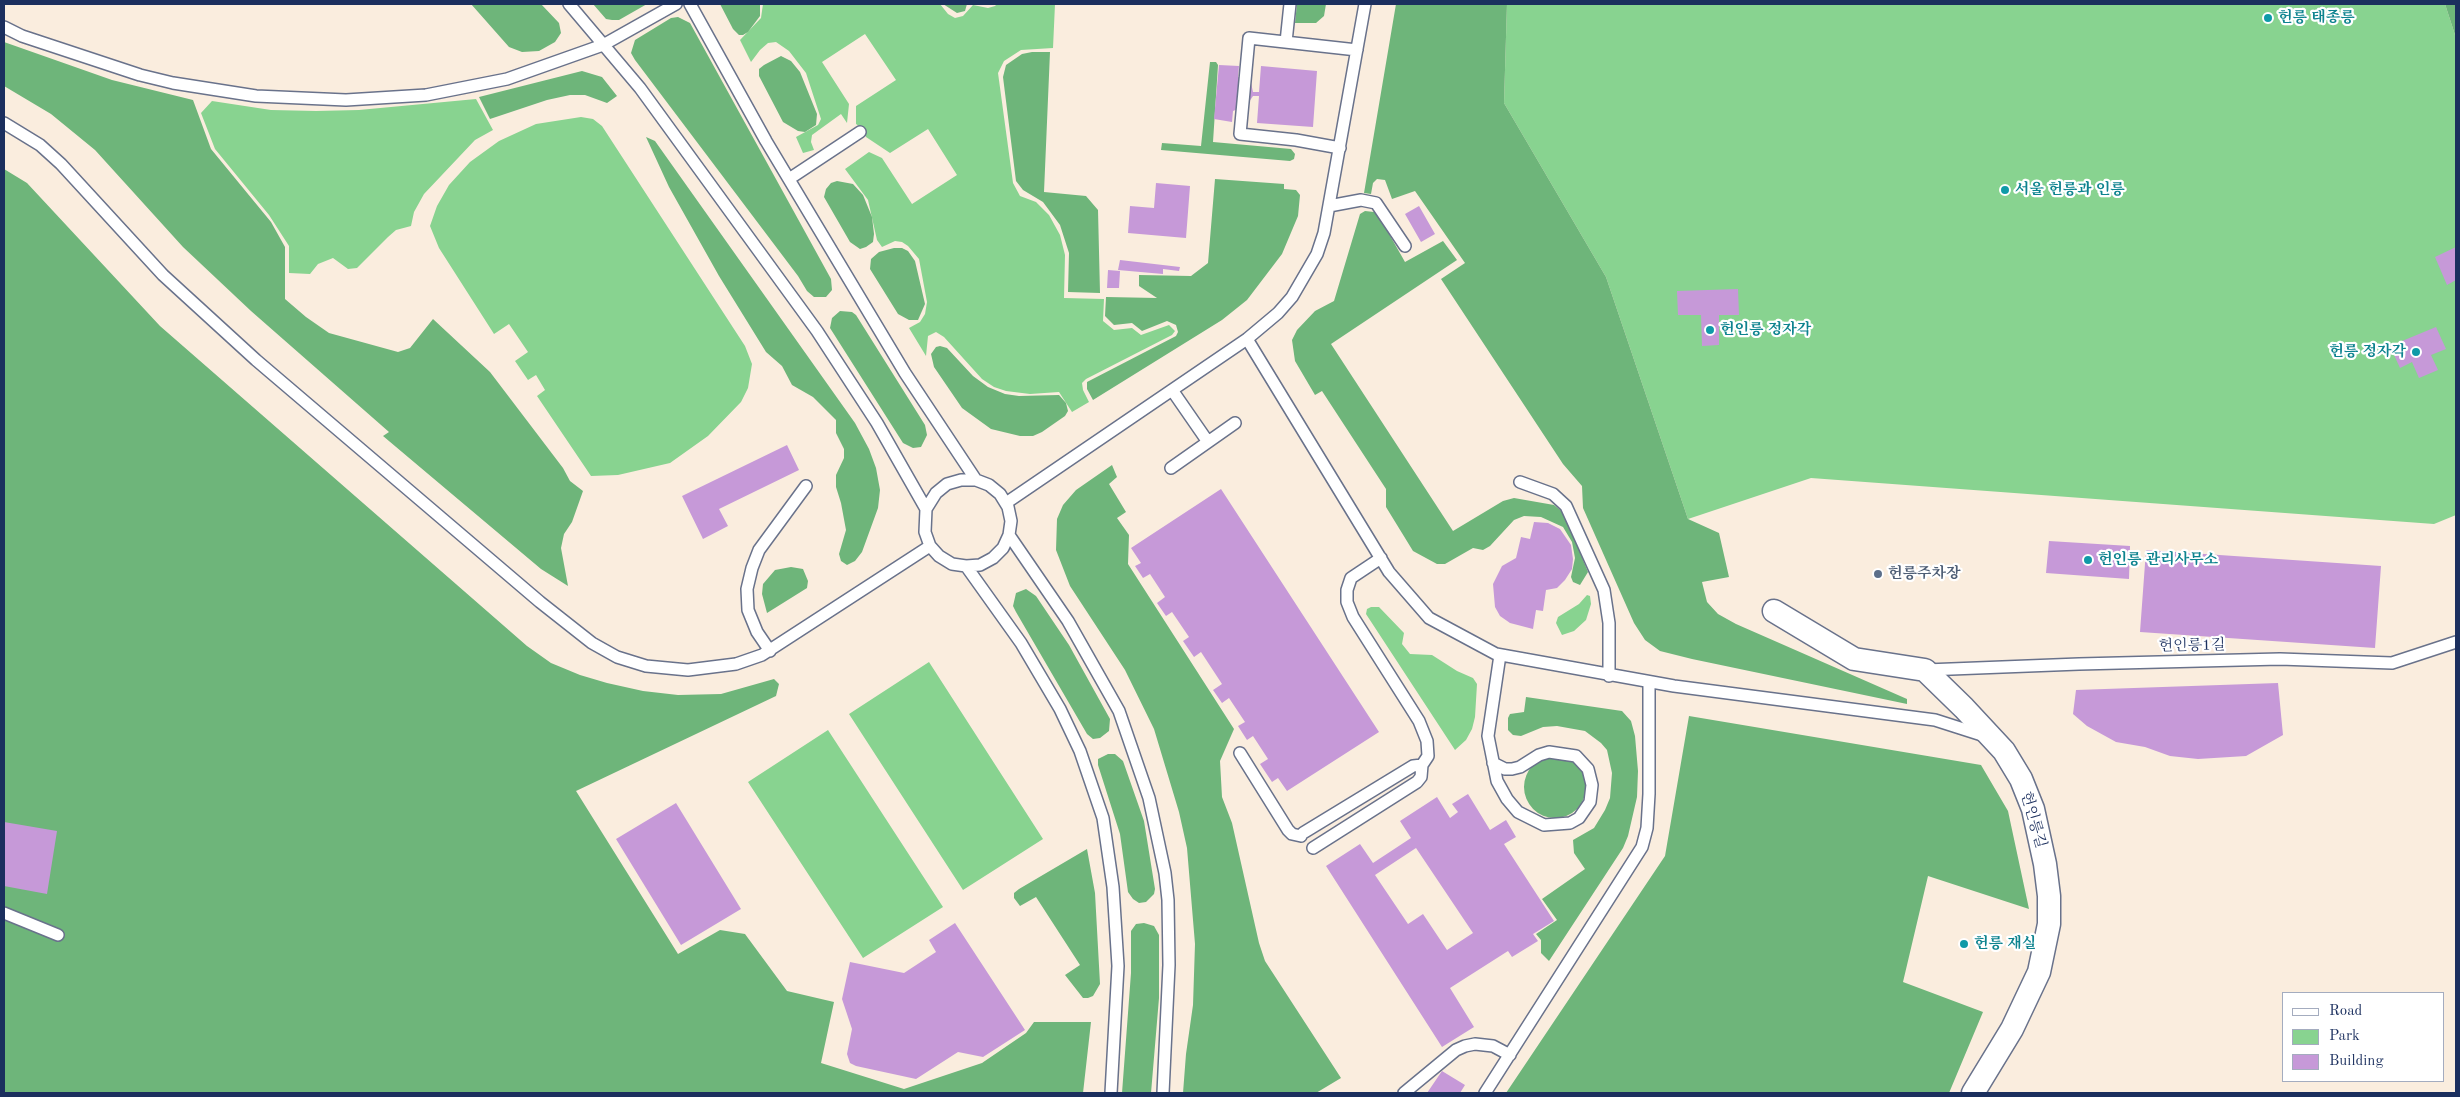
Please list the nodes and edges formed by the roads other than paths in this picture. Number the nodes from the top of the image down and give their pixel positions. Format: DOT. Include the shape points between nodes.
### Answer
graph roads {
  1 [pos="569,4"];
  2 [pos="676,4"];
  3 [pos="690,4"];
  4 [pos="1290,4"];
  5 [pos="1365,4"];
  6 [pos="4,27"];
  7 [pos="1286,42"];
  8 [pos="603,45"];
  9 [pos="1357,50"];
  10 [pos="4,123"];
  11 [pos="860,132"];
  12 [pos="1340,148"];
  13 [pos="789,179"];
  14 [pos="1329,206"];
  15 [pos="1404,246"];
  16 [pos="1248,339"];
  17 [pos="1172,390"];
  18 [pos="1234,423"];
  19 [pos="1208,442"];
  20 [pos="1171,468"];
  21 [pos="976,480"];
  22 [pos="1520,482"];
  23 [pos="806,486"];
  24 [pos="1006,503"];
  25 [pos="926,509"];
  26 [pos="1009,535"];
  27 [pos="930,546"];
  28 [pos="1380,558"];
  29 [pos="966,566"];
  30 [pos="1774,611"];
  31 [pos="2456,642"];
  32 [pos="770,651"];
  33 [pos="1500,655"];
  34 [pos="1925,670"];
  35 [pos="1609,676"];
  36 [pos="1649,682"];
  37 [pos="1993,738"];
  38 [pos="1240,753"];
  39 [pos="1493,763"];
  40 [pos="1422,765"];
  41 [pos="1313,848"];
  42 [pos="4,913"];
  43 [pos="58,935"];
  44 [pos="1510,1055"];
  45 [pos="1111,1093"];
  46 [pos="1163,1093"];
  47 [pos="1404,1093"];
  48 [pos="1485,1093"];
  49 [pos="1973,1093"];
  1 -- 8 [label="lane"];
  2 -- 8 [label="lane"];
  3 -- 13 [label="lane"];
  4 -- 7 [label="lane"];
  5 -- 9 [label="lane"];
  6 -- 8 [label="lane" via="140,75 231,93 305,100 386,99 465,88 508,79"];
  7 -- 9 [label="lane"];
  7 -- 12 [label="lane" via="1249,38 1240,134"];
  8 -- 25 [label="lane" via="640,88 817,331 877,423"];
  9 -- 12 [label="lane"];
  10 -- 32 [label="lane" via="40,145 61,164 163,275 256,360 592,643 616,658 632,663 688,670 736,664"];
  11 -- 13 [label="lane"];
  12 -- 14 [label="lane"];
  13 -- 21 [label="lane" via="905,373"];
  14 -- 15 [label="lane" via="1361,200 1376,203"];
  14 -- 16 [label="lane" via="1317,254 1308,271 1278,313"];
  16 -- 17 [label="lane"];
  16 -- 28 [label="lane"];
  17 -- 19 [label="lane"];
  17 -- 24 [label="lane"];
  18 -- 19 [label="lane"];
  19 -- 20 [label="lane"];
  21 -- 24 [label="lane" via="989,485"];
  21 -- 25 [label="lane" via="948,484 936,492"];
  22 -- 35 [label="lane" via="1552,494 1566,506 1604,590 1609,624"];
  23 -- 32 [label="lane" via="759,550 747,590 748,610"];
  24 -- 26 [label="lane" via="1011,521"];
  25 -- 27 [label="lane" via="924,532"];
  26 -- 29 [label="lane" via="993,558 980,565"];
  26 -- 46 [label="lane" via="1068,621 1119,712 1149,798 1168,900 1169,965"];
  27 -- 29 [label="lane" via="952,564"];
  27 -- 32 [label="lane"];
  28 -- 33 [label="lane" via="1429,618"];
  28 -- 40 [label="lane" via="1351,578 1347,602 1424,733 1428,756"];
  29 -- 45 [label="lane" via="1021,643 1060,710 1080,752 1102,818 1113,887 1118,957"];
  30 -- 34 [label="street" via="1854,659"];
  31 -- 34 [label="lane, 헌인릉1길" via="2392,663 2270,659"];
  33 -- 35 [label="lane"];
  33 -- 39 [label="lane" via="1488,736"];
  34 -- 37 [label="street, 헌인릉길"];
  35 -- 36 [label="lane"];
  36 -- 37 [label="lane" via="1935,720"];
  36 -- 44 [label="lane" via="1650,794 1645,841"];
  37 -- 49 [label="street, 헌인릉길" via="2021,779 2033,809 2050,896 2039,972 2012,1029"];
  38 -- 40 [label="lane" via="1292,834 1302,834 1413,766"];
  39 -- 39 [label="lane" via="1497,781 1507,799 1530,820 1544,825 1570,823 1579,818 1590,802 1592,785 1588,769 1576,756 1549,752 1512,769"];
  40 -- 41 [label="lane" via="1417,782"];
  42 -- 43 [label="lane"];
  44 -- 47 [label="lane" via="1493,1046 1466,1046 1456,1050"];
  44 -- 48 [label="lane"];
}
